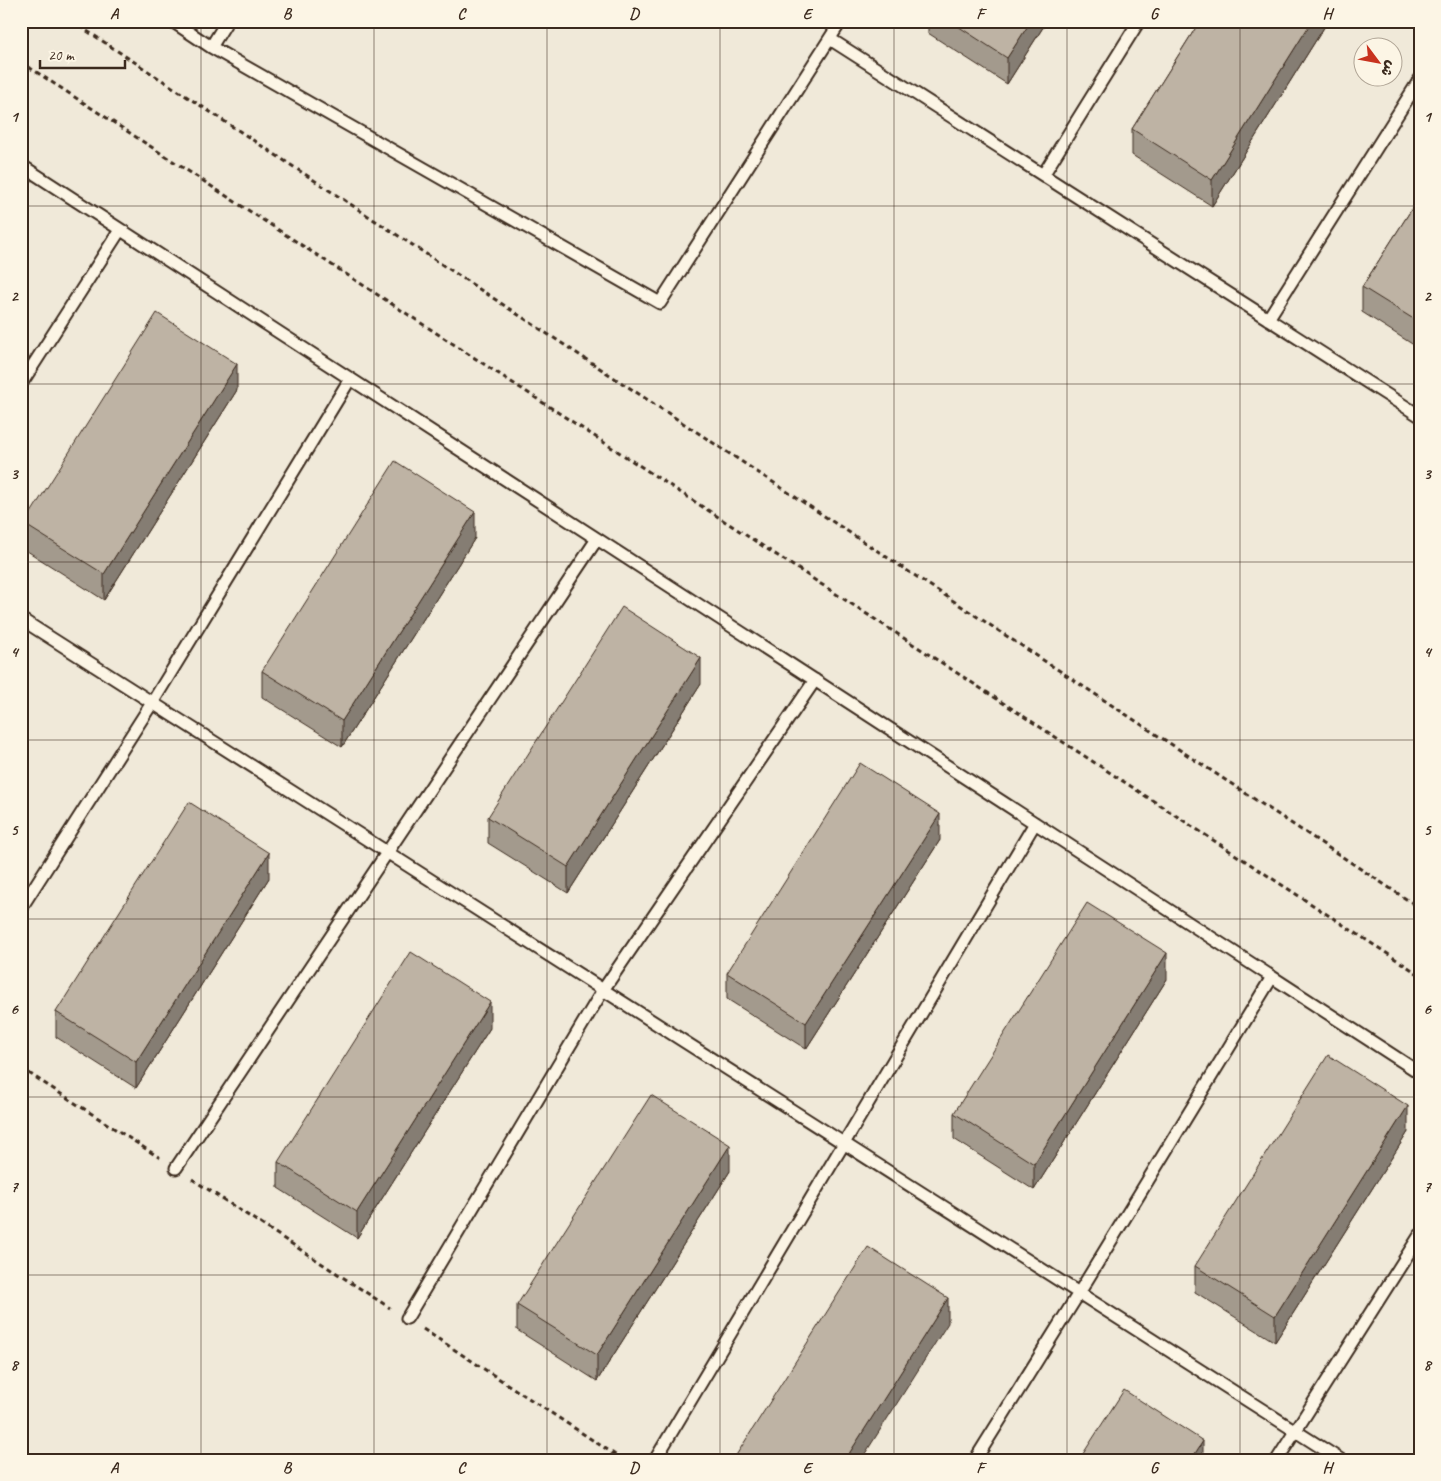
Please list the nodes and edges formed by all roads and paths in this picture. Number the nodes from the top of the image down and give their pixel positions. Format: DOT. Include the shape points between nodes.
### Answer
graph roads {
  1 [pos="72,21"];
  2 [pos="172,21"];
  3 [pos="226,21"];
  4 [pos="841,21"];
  5 [pos="1139,21"];
  6 [pos="830,39"];
  7 [pos="211,47"];
  8 [pos="21,62"];
  9 [pos="1420,79"];
  10 [pos="21,165"];
  11 [pos="1043,175"];
  12 [pos="120,230"];
  13 [pos="1268,319"];
  14 [pos="350,379"];
  15 [pos="21,384"];
  16 [pos="1420,416"];
  17 [pos="597,539"];
  18 [pos="21,619"];
  19 [pos="815,680"];
  20 [pos="152,703"];
  21 [pos="1035,823"];
  22 [pos="387,853"];
  23 [pos="21,908"];
  24 [pos="1420,908"];
  25 [pos="1420,975"];
  26 [pos="1272,977"];
  27 [pos="603,990"];
  28 [pos="21,1068"];
  29 [pos="1420,1073"];
  30 [pos="844,1144"];
  31 [pos="176,1168"];
  32 [pos="1420,1235"];
  33 [pos="1079,1293"];
  34 [pos="406,1318"];
  35 [pos="1295,1431"];
  36 [pos="623,1460"];
  37 [pos="655,1460"];
  38 [pos="975,1460"];
  39 [pos="1277,1460"];
  40 [pos="1340,1460"];
  1 -- 24 [label="path"];
  2 -- 7 [label="lane"];
  3 -- 7 [label="lane"];
  4 -- 6 [label="lane"];
  5 -- 11 [label="lane"];
  6 -- 7 [label="lane" via="660,303"];
  6 -- 11 [label="lane"];
  8 -- 25 [label="path"];
  9 -- 13 [label="lane"];
  10 -- 12 [label="lane"];
  11 -- 13 [label="lane"];
  12 -- 14 [label="lane"];
  12 -- 15 [label="lane"];
  13 -- 16 [label="lane"];
  14 -- 17 [label="lane"];
  14 -- 20 [label="lane"];
  17 -- 19 [label="lane"];
  17 -- 22 [label="lane"];
  18 -- 20 [label="lane"];
  19 -- 21 [label="lane"];
  19 -- 27 [label="lane"];
  20 -- 22 [label="lane"];
  20 -- 23 [label="lane"];
  21 -- 26 [label="lane"];
  21 -- 30 [label="lane"];
  22 -- 27 [label="lane"];
  22 -- 31 [label="lane"];
  26 -- 29 [label="lane"];
  26 -- 33 [label="lane"];
  27 -- 30 [label="lane"];
  27 -- 34 [label="lane"];
  28 -- 31 [label="path"];
  30 -- 33 [label="lane"];
  30 -- 37 [label="lane"];
  31 -- 34 [label="path"];
  32 -- 35 [label="lane"];
  33 -- 35 [label="lane"];
  33 -- 38 [label="lane"];
  34 -- 36 [label="path"];
  35 -- 39 [label="lane"];
  35 -- 40 [label="lane"];
}
